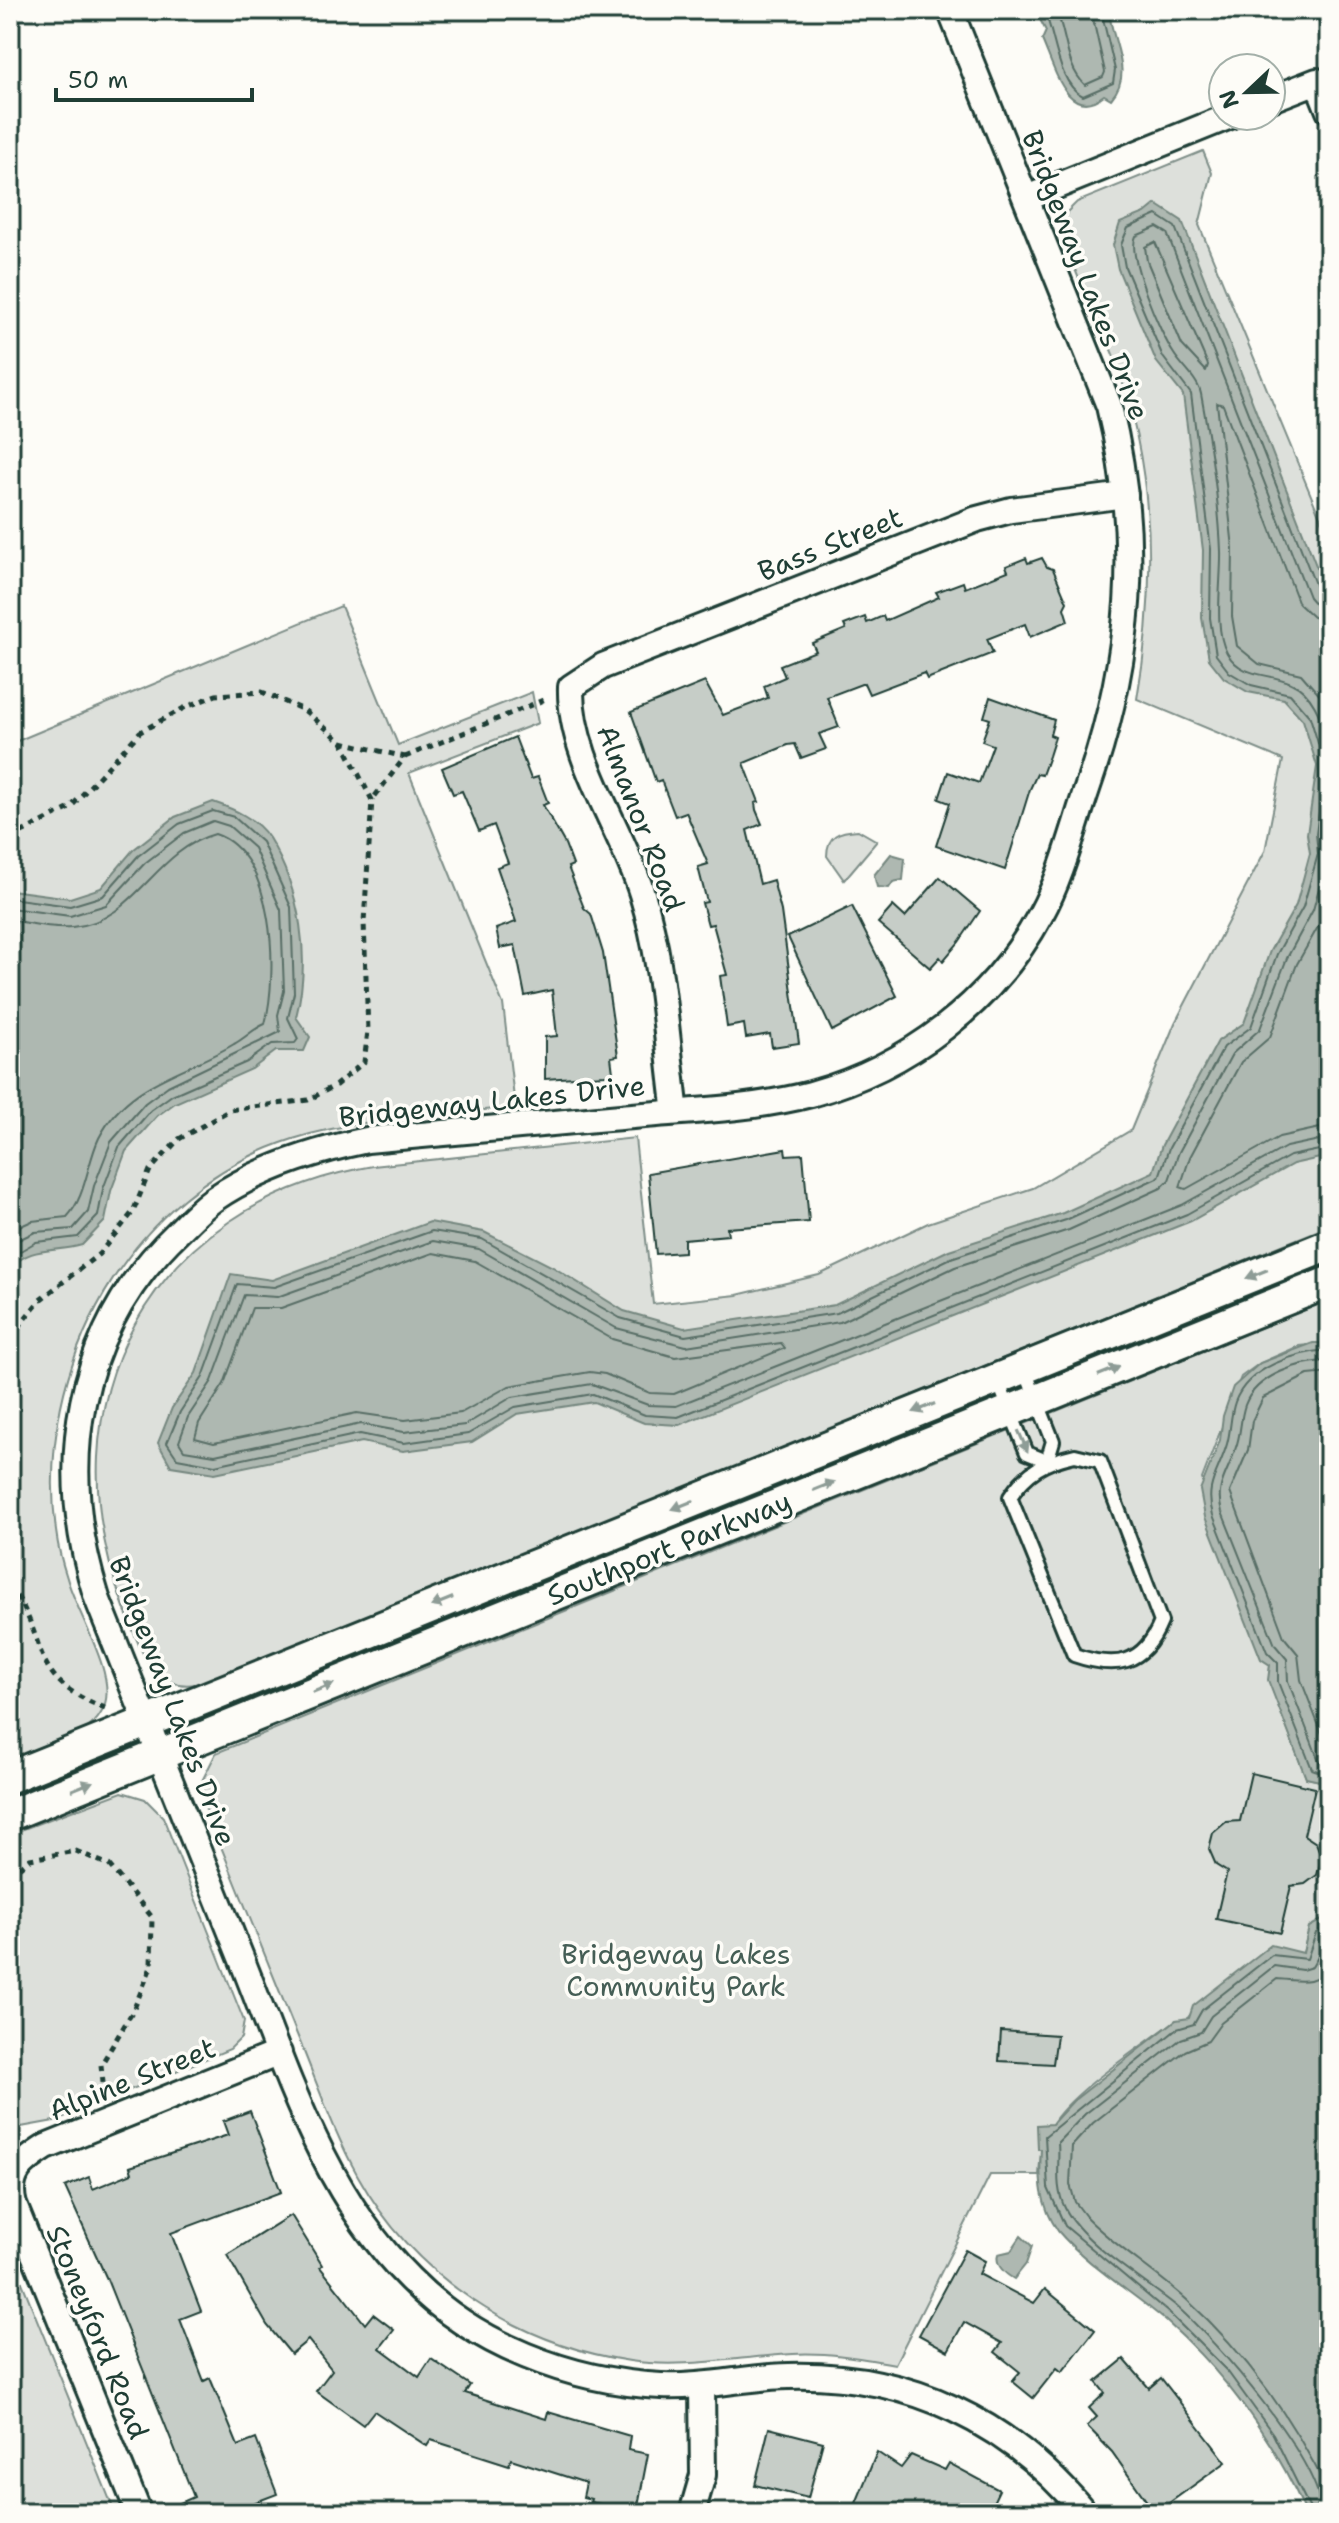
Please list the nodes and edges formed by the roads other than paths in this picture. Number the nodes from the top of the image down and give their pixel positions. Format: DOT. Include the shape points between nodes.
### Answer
graph roads {
  1 [pos="950,10"];
  2 [pos="1287,93"];
  3 [pos="1329,111"];
  4 [pos="1207,125"];
  5 [pos="1027,198"];
  6 [pos="1125,495"];
  7 [pos="571,687"];
  8 [pos="676,1112"];
  9 [pos="1329,1245"];
  10 [pos="1329,1282"];
  11 [pos="1010,1373"];
  12 [pos="1024,1405"];
  13 [pos="1047,1461"];
  14 [pos="147,1721"];
  15 [pos="161,1754"];
  16 [pos="10,1777"];
  17 [pos="10,1815"];
  18 [pos="279,2053"];
  19 [pos="15,2172"];
  20 [pos="702,2386"];
  21 [pos="139,2513"];
  22 [pos="692,2513"];
  23 [pos="1085,2513"];
  1 -- 5 [label="street, Bridgeway Lakes Drive"];
  2 -- 3 [label="street" via="1317,81"];
  4 -- 5 [label="street"];
  5 -- 6 [label="street, Bridgeway Lakes Drive" via="1109,406"];
  6 -- 7 [label="street, Bass Street" via="977,519 603,666"];
  6 -- 8 [label="street, Bridgeway Lakes Drive" via="1129,602 1109,726 1041,914 1006,966 976,1002 932,1036 851,1082 777,1101"];
  7 -- 8 [label="street, Almanor Road" via="575,731 642,892 655,940"];
  8 -- 14 [label="street, Bridgeway Lakes Drive" via="367,1140 320,1150 213,1199 127,1288 101,1341 82,1407 74,1477 82,1551"];
  9 -- 11 [label="street, Southport Parkway, one-way"];
  12 -- 10 [label="street, Southport Parkway, one-way"];
  11 -- 12 [label="lane"];
  11 -- 12 [label="lane"];
  11 -- 14 [label="street, Southport Parkway, one-way"];
  12 -- 13 [label="lane" via="1053,1441"];
  12 -- 13 [label="lane, one-way" via="1027,1453"];
  15 -- 12 [label="street, Southport Parkway, one-way"];
  13 -- 13 [label="lane" via="1023,1477 1010,1497 1074,1655 1099,1664 1142,1654 1161,1622 1100,1461 1075,1455"];
  14 -- 15 [label="street, Bridgeway Lakes Drive"];
  14 -- 16 [label="street, Southport Parkway"];
  17 -- 15 [label="street, Southport Parkway, one-way"];
  15 -- 18 [label="street, Bridgeway Lakes Drive"];
  18 -- 19 [label="street, Alpine Street" via="46,2147"];
  18 -- 20 [label="street, Bridgeway Lakes Drive" via="344,2198 376,2242 444,2310 509,2349 549,2365 647,2385"];
  19 -- 21 [label="street, Stoneyford Road" via="14,2205"];
  20 -- 22 [label="street" via="703,2475"];
  20 -- 23 [label="street, Bridgeway Lakes Drive" via="792,2376 864,2382 946,2402 1021,2448"];
}
